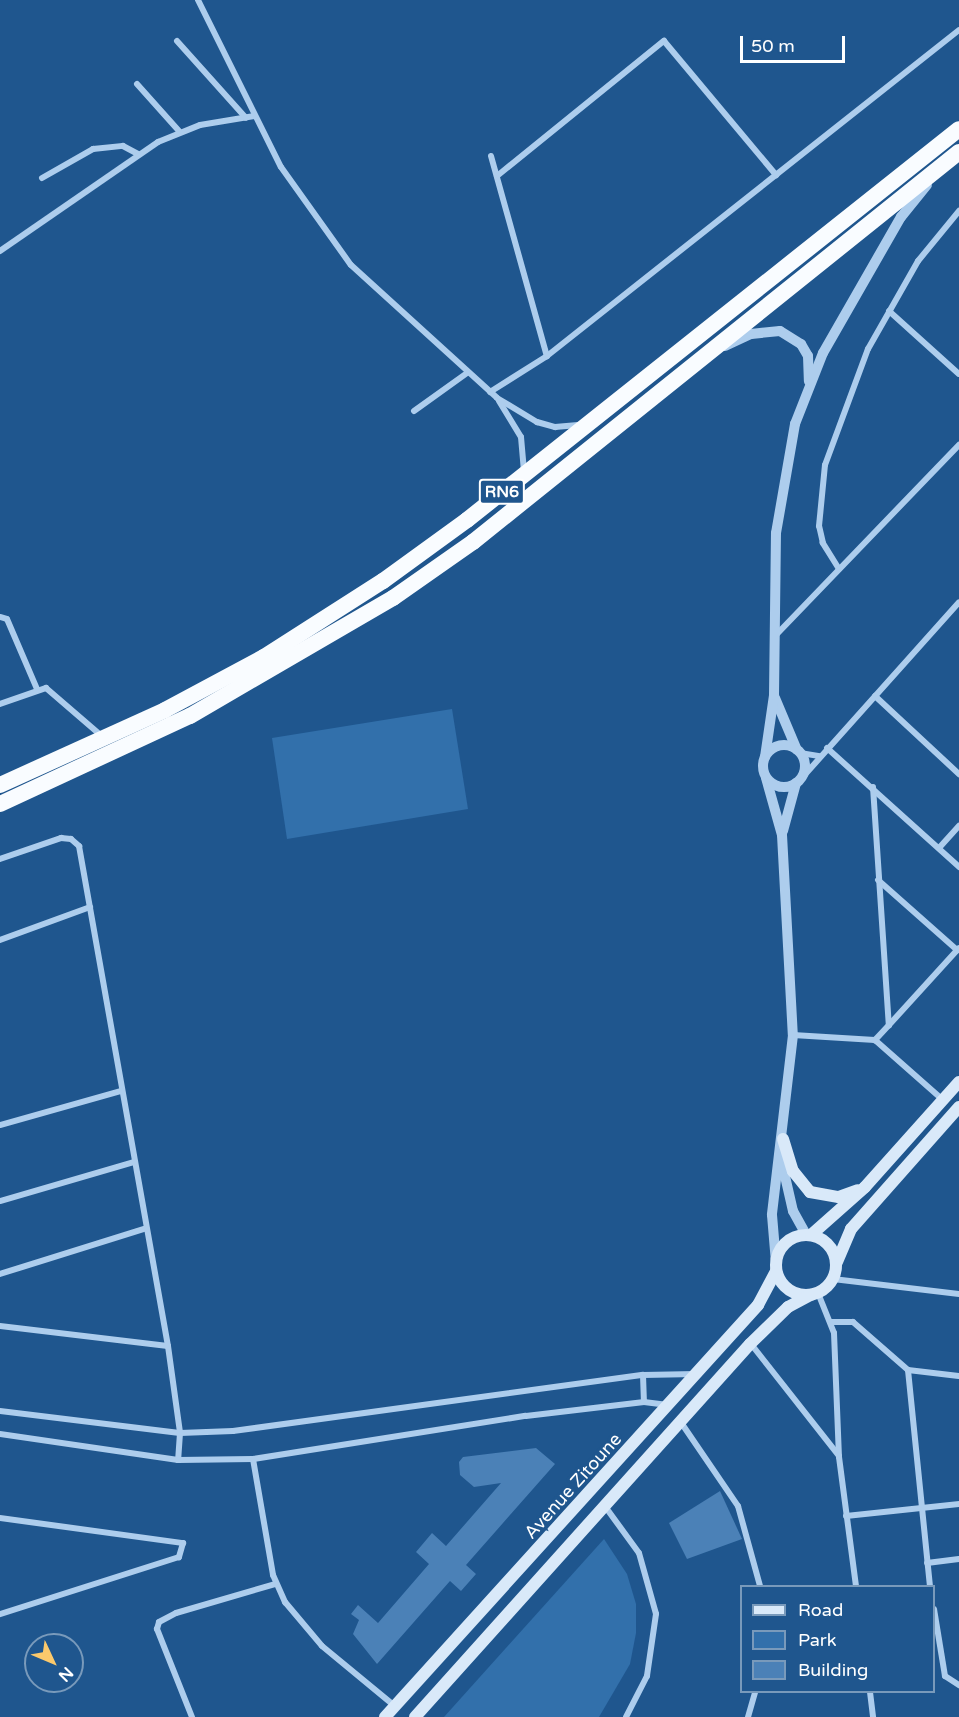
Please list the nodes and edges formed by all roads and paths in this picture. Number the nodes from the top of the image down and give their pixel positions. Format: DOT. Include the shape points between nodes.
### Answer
graph roads {
  1 [pos="198,0"];
  2 [pos="959,30"];
  3 [pos="177,41"];
  4 [pos="137,84"];
  5 [pos="254,116"];
  6 [pos="246,117"];
  7 [pos="959,129"];
  8 [pos="179,131"];
  9 [pos="959,152"];
  10 [pos="138,154"];
  11 [pos="491,156"];
  12 [pos="942,166"];
  13 [pos="776,175"];
  14 [pos="497,176"];
  15 [pos="42,178"];
  16 [pos="959,211"];
  17 [pos="0,251"];
  18 [pos="889,311"];
  19 [pos="711,353"];
  20 [pos="547,356"];
  21 [pos="467,373"];
  22 [pos="959,374"];
  23 [pos="809,384"];
  24 [pos="490,392"];
  25 [pos="497,398"];
  26 [pos="414,411"];
  27 [pos="589,423"];
  28 [pos="959,445"];
  29 [pos="524,474"];
  30 [pos="839,569"];
  31 [pos="959,602"];
  32 [pos="0,617"];
  33 [pos="773,638"];
  34 [pos="37,688"];
  35 [pos="774,694"];
  36 [pos="875,696"];
  37 [pos="0,704"];
  38 [pos="106,740"];
  39 [pos="828,748"];
  40 [pos="799,752"];
  41 [pos="820,756"];
  42 [pos="765,757"];
  43 [pos="959,774"];
  44 [pos="766,778"];
  45 [pos="799,781"];
  46 [pos="0,785"];
  47 [pos="873,787"];
  48 [pos="0,804"];
  49 [pos="959,826"];
  50 [pos="782,835"];
  51 [pos="939,848"];
  52 [pos="0,859"];
  53 [pos="959,867"];
  54 [pos="878,880"];
  55 [pos="90,907"];
  56 [pos="0,940"];
  57 [pos="958,949"];
  58 [pos="890,1025"];
  59 [pos="793,1035"];
  60 [pos="875,1040"];
  61 [pos="959,1082"];
  62 [pos="121,1091"];
  63 [pos="943,1100"];
  64 [pos="957,1112"];
  65 [pos="0,1125"];
  66 [pos="783,1139"];
  67 [pos="781,1157"];
  68 [pos="134,1162"];
  69 [pos="865,1187"];
  70 [pos="0,1201"];
  71 [pos="144,1229"];
  72 [pos="808,1234"];
  73 [pos="837,1262"];
  74 [pos="776,1267"];
  75 [pos="0,1274"];
  76 [pos="833,1279"];
  77 [pos="815,1294"];
  78 [pos="959,1294"];
  79 [pos="831,1322"];
  80 [pos="0,1326"];
  81 [pos="750,1344"];
  82 [pos="168,1346"];
  83 [pos="908,1370"];
  84 [pos="696,1374"];
  85 [pos="643,1375"];
  86 [pos="959,1377"];
  87 [pos="644,1402"];
  88 [pos="669,1405"];
  89 [pos="0,1412"];
  90 [pos="679,1421"];
  91 [pos="180,1433"];
  92 [pos="0,1434"];
  93 [pos="839,1457"];
  94 [pos="253,1459"];
  95 [pos="178,1460"];
  96 [pos="959,1503"];
  97 [pos="604,1505"];
  98 [pos="920,1508"];
  99 [pos="846,1516"];
  100 [pos="0,1518"];
  101 [pos="959,1559"];
  102 [pos="927,1563"];
  103 [pos="275,1584"];
  104 [pos="759,1585"];
  105 [pos="856,1585"];
  106 [pos="930,1585"];
  107 [pos="0,1614"];
  108 [pos="935,1628"];
  109 [pos="959,1686"];
  110 [pos="755,1693"];
  111 [pos="870,1693"];
  112 [pos="397,1708"];
  113 [pos="192,1717"];
  114 [pos="385,1717"];
  115 [pos="415,1717"];
  116 [pos="626,1717"];
  117 [pos="748,1717"];
  118 [pos="873,1717"];
  1 -- 5 [label="street"];
  2 -- 13 [label="street"];
  3 -- 6 [label="street"];
  4 -- 8 [label="street"];
  5 -- 6 [label="street"];
  5 -- 21 [label="street" via="281,167 351,265"];
  6 -- 8 [label="street"];
  7 -- 27 [label="highway, RN6"];
  8 -- 10 [label="street"];
  9 -- 12 [label="highway, RN6"];
  10 -- 15 [label="street" via="123,146 108,146"];
  10 -- 17 [label="street"];
  11 -- 14 [label="street"];
  12 -- 19 [label="highway, RN6"];
  12 -- 23 [label="street" via="901,217"];
  13 -- 14 [label="street" via="664,41"];
  13 -- 20 [label="street"];
  14 -- 20 [label="street"];
  16 -- 18 [label="street" via="918,261"];
  18 -- 22 [label="street"];
  18 -- 30 [label="street" via="855,376 825,465 819,526 823,543"];
  19 -- 23 [label="street" via="751,334 780,330 801,344 808,356"];
  19 -- 48 [label="highway, RN6" via="473,542 348,626 190,717"];
  20 -- 24 [label="street"];
  21 -- 24 [label="street"];
  21 -- 26 [label="street"];
  23 -- 33 [label="street" via="795,424 780,503"];
  24 -- 25 [label="street"];
  25 -- 27 [label="street" via="555,428"];
  25 -- 29 [label="street" via="521,437"];
  27 -- 29 [label="highway, RN6"];
  28 -- 30 [label="street"];
  29 -- 38 [label="highway, RN6" via="331,616"];
  30 -- 33 [label="street"];
  31 -- 36 [label="street"];
  32 -- 34 [label="street" via="9,622"];
  33 -- 35 [label="street"];
  34 -- 37 [label="street"];
  34 -- 38 [label="street" via="55,692"];
  35 -- 40 [label="street"];
  35 -- 42 [label="street"];
  36 -- 39 [label="street"];
  36 -- 43 [label="street"];
  38 -- 46 [label="highway, RN6"];
  39 -- 41 [label="street"];
  39 -- 47 [label="street"];
  40 -- 41 [label="street"];
  40 -- 42 [label="street" via="780,746"];
  40 -- 45 [label="street" via="804,763"];
  41 -- 45 [label="street"];
  42 -- 44 [label="street"];
  44 -- 45 [label="street" via="783,788"];
  44 -- 50 [label="street"];
  45 -- 50 [label="street"];
  47 -- 51 [label="street"];
  47 -- 54 [label="street"];
  49 -- 51 [label="street"];
  50 -- 59 [label="street"];
  51 -- 53 [label="street"];
  52 -- 55 [label="street" via="71,838 79,846"];
  54 -- 57 [label="street"];
  54 -- 58 [label="street"];
  55 -- 56 [label="street"];
  55 -- 62 [label="street"];
  57 -- 58 [label="street"];
  58 -- 60 [label="street"];
  59 -- 60 [label="street"];
  59 -- 66 [label="street"];
  60 -- 63 [label="street"];
  61 -- 63 [label="main road"];
  62 -- 65 [label="street"];
  62 -- 68 [label="street"];
  63 -- 69 [label="main road"];
  64 -- 73 [label="main road" via="851,1229"];
  66 -- 67 [label="street"];
  66 -- 69 [label="main road" via="793,1172 810,1192 839,1197"];
  67 -- 72 [label="street" via="793,1211"];
  67 -- 74 [label="street" via="771,1215"];
  68 -- 70 [label="street"];
  68 -- 71 [label="street"];
  69 -- 72 [label="main road"];
  71 -- 75 [label="street"];
  71 -- 82 [label="street"];
  72 -- 73 [label="main road" via="828,1244"];
  72 -- 74 [label="main road" via="782,1246"];
  73 -- 76 [label="main road"];
  74 -- 77 [label="main road" via="785,1287"];
  74 -- 84 [label="main road, Avenue Zitoune" via="758,1305"];
  76 -- 77 [label="main road"];
  76 -- 78 [label="street"];
  77 -- 79 [label="street"];
  77 -- 81 [label="main road, Avenue Zitoune" via="788,1307"];
  79 -- 83 [label="street" via="853,1323"];
  79 -- 93 [label="street"];
  80 -- 82 [label="street"];
  81 -- 90 [label="main road, Avenue Zitoune"];
  81 -- 93 [label="street"];
  82 -- 91 [label="street"];
  83 -- 86 [label="street"];
  83 -- 98 [label="street"];
  84 -- 85 [label="street"];
  84 -- 88 [label="main road, Avenue Zitoune"];
  85 -- 87 [label="street"];
  85 -- 91 [label="street" via="251,1429"];
  87 -- 88 [label="street"];
  87 -- 94 [label="street"];
  88 -- 112 [label="main road, Avenue Zitoune"];
  89 -- 91 [label="street"];
  90 -- 97 [label="main road, Avenue Zitoune"];
  90 -- 104 [label="street" via="738,1506"];
  91 -- 95 [label="street"];
  92 -- 95 [label="street"];
  93 -- 99 [label="street"];
  94 -- 95 [label="street"];
  94 -- 103 [label="street"];
  96 -- 98 [label="street"];
  97 -- 115 [label="main road, Avenue Zitoune"];
  97 -- 116 [label="street" via="639,1553 656,1614 647,1676"];
  98 -- 99 [label="street"];
  98 -- 102 [label="street"];
  99 -- 105 [label="street"];
  100 -- 107 [label="street" via="183,1543 179,1557"];
  101 -- 102 [label="street"];
  102 -- 106 [label="street"];
  103 -- 112 [label="street" via="307,1632"];
  103 -- 113 [label="street" via="176,1613 159,1622 157,1629"];
  108 -- 109 [label="street" via="945,1676"];
  110 -- 117 [label="street"];
  111 -- 118 [label="street"];
  112 -- 114 [label="main road, Avenue Zitoune"];
}
